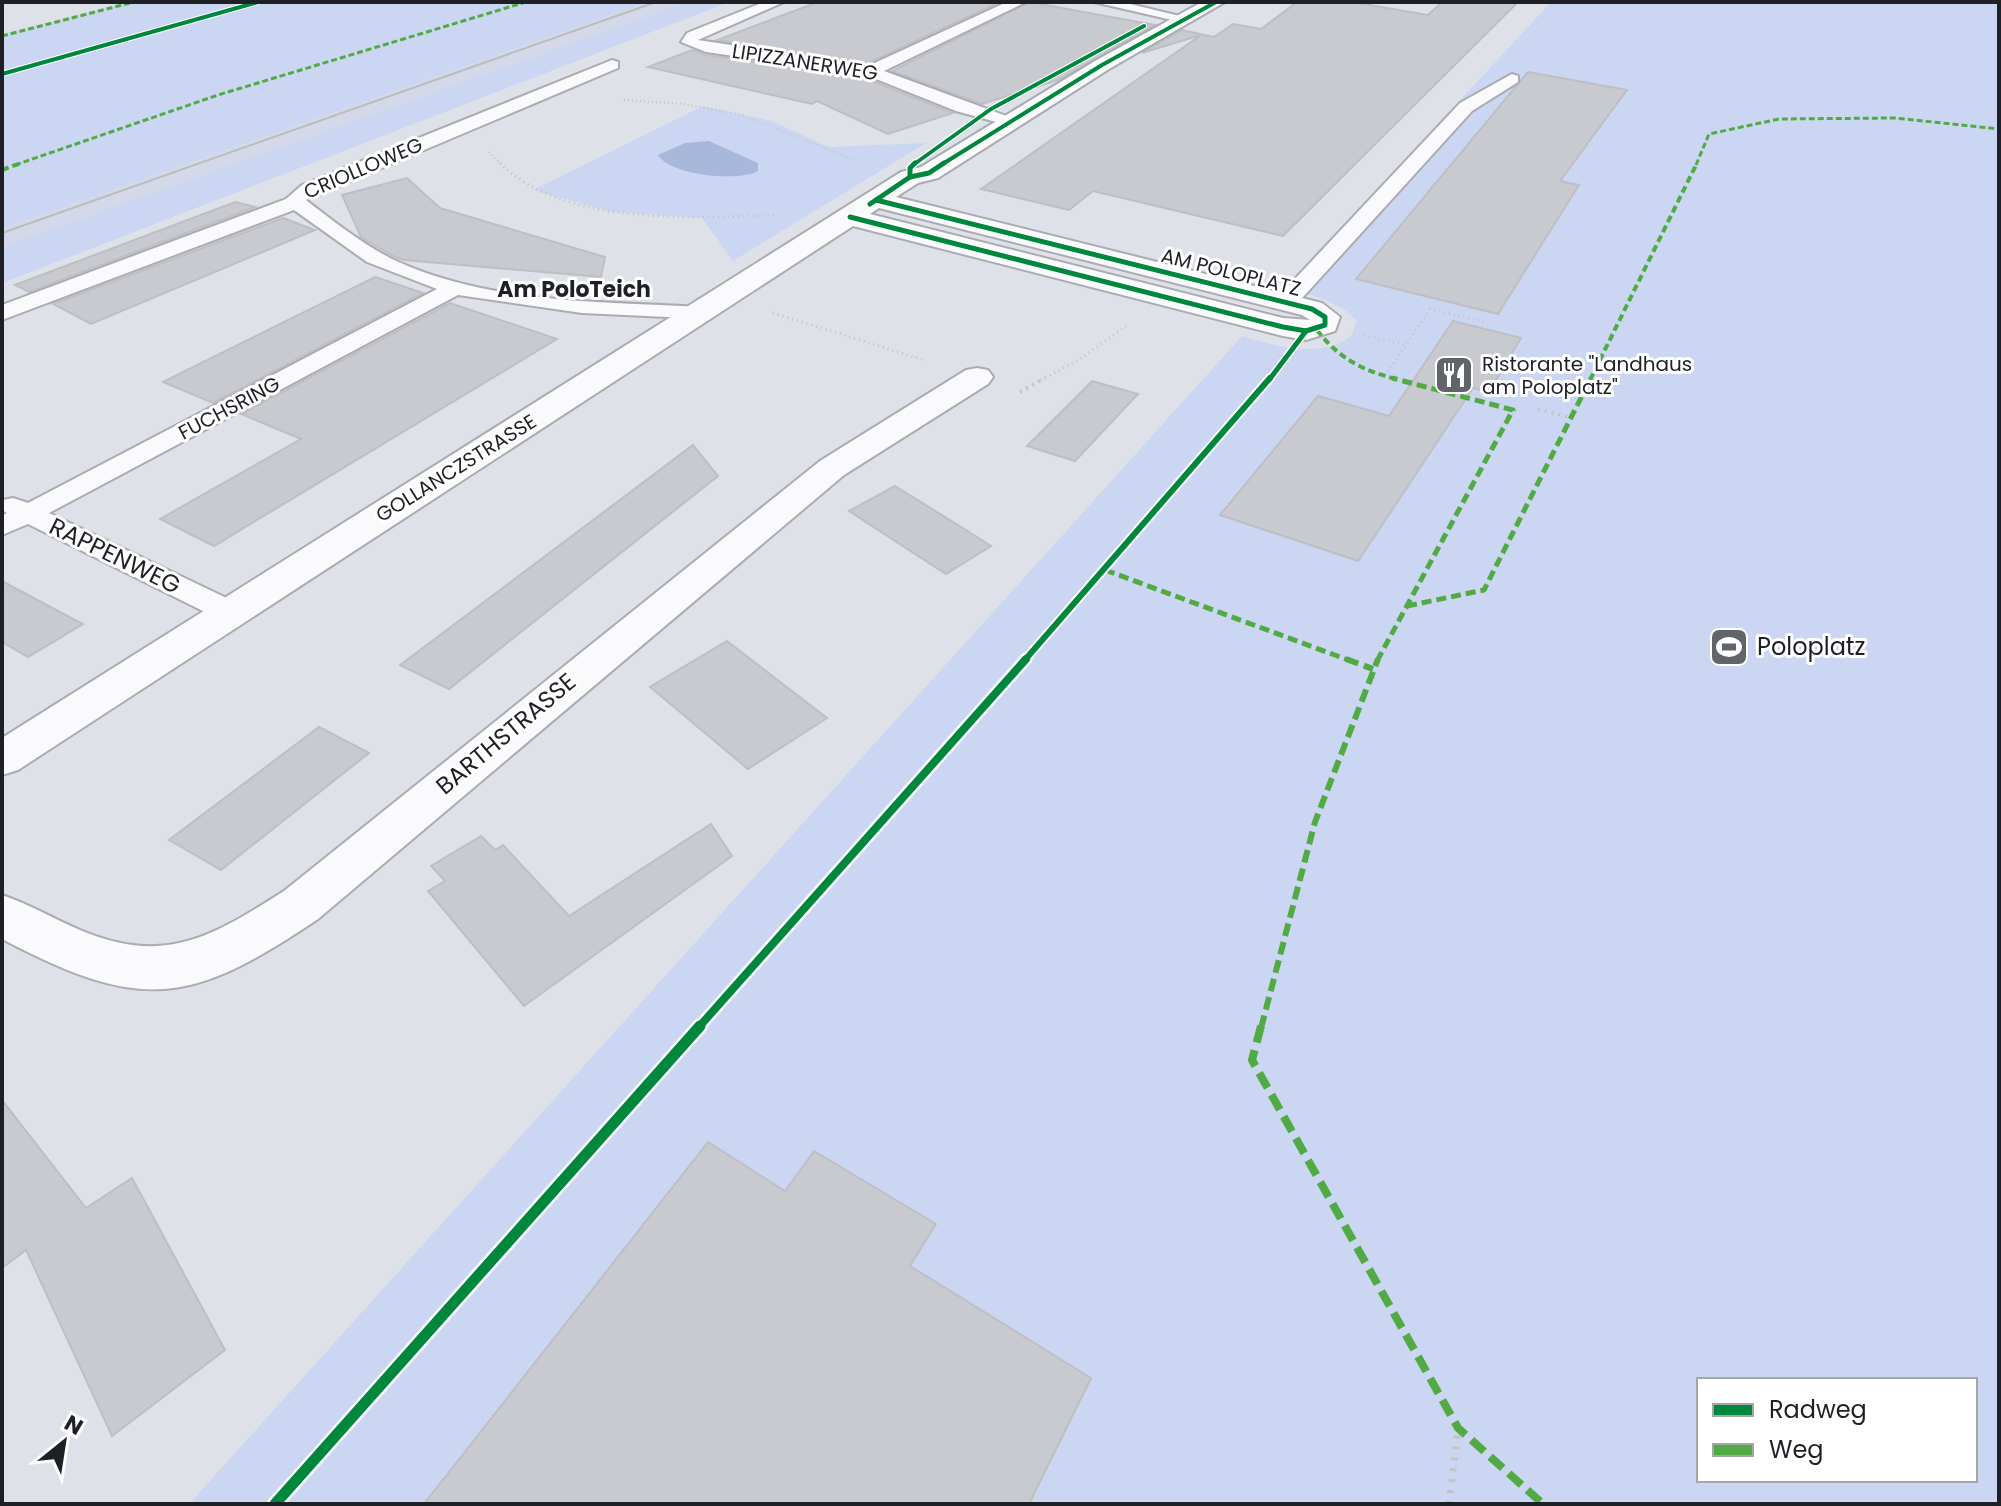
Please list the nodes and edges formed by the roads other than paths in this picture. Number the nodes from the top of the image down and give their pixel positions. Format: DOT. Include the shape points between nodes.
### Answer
graph roads {
  1 [pos="777,2"];
  2 [pos="1019,2"];
  3 [pos="1101,2"];
  4 [pos="1216,2"];
  5 [pos="1180,12"];
  6 [pos="612,65"];
  7 [pos="870,71"];
  8 [pos="1512,79"];
  9 [pos="986,115"];
  10 [pos="1011,121"];
  11 [pos="910,177"];
  12 [pos="296,202"];
  13 [pos="863,208"];
  14 [pos="456,288"];
  15 [pos="1286,302"];
  16 [pos="2,313"];
  17 [pos="701,314"];
  18 [pos="977,377"];
  19 [pos="11,514"];
  20 [pos="228,611"];
  21 [pos="2,759"];
  22 [pos="2,915"];
  1 -- 7 [label="lane, LIPIZZANERWEG" via="692,36 689,42"];
  2 -- 7 [label="lane"];
  3 -- 5 [label="lane"];
  4 -- 5 [label="street, GOLLANCZSTRASSE"];
  5 -- 9 [label="street, GOLLANCZSTRASSE"];
  5 -- 10 [label="street, GOLLANCZSTRASSE"];
  6 -- 12 [label="lane, CRIOLLOWEG" via="309,189"];
  7 -- 9 [label="lane, LIPIZZANERWEG"];
  8 -- 15 [label="lane" via="1466,107"];
  9 -- 10 [label="lane, LIPIZZANERWEG"];
  9 -- 11 [label="street, GOLLANCZSTRASSE" via="924,155 910,168"];
  10 -- 11 [label="street, GOLLANCZSTRASSE" via="929,173"];
  11 -- 13 [label="street, GOLLANCZSTRASSE"];
  12 -- 14 [label="lane, CRIOLLOWEG" via="342,239 389,265"];
  12 -- 16 [label="lane"];
  13 -- 15 [label="street, AM POLOPLATZ"];
  13 -- 15 [label="street, AM POLOPLATZ" via="1164,297 1283,327 1306,331 1325,325 1319,312"];
  13 -- 17 [label="street, GOLLANCZSTRASSE"];
  14 -- 17 [label="lane, CRIOLLOWEG" via="573,305"];
  14 -- 19 [label="lane, FUCHSRING"];
  17 -- 20 [label="street, GOLLANCZSTRASSE"];
  18 -- 22 [label="street, BARTHSTRASSE" via="832,468 301,905 247,939 204,960 167,970 119,964 67,948"];
  19 -- 20 [label="lane, RAPPENWEG"];
  20 -- 21 [label="street, GOLLANCZSTRASSE"];
}
